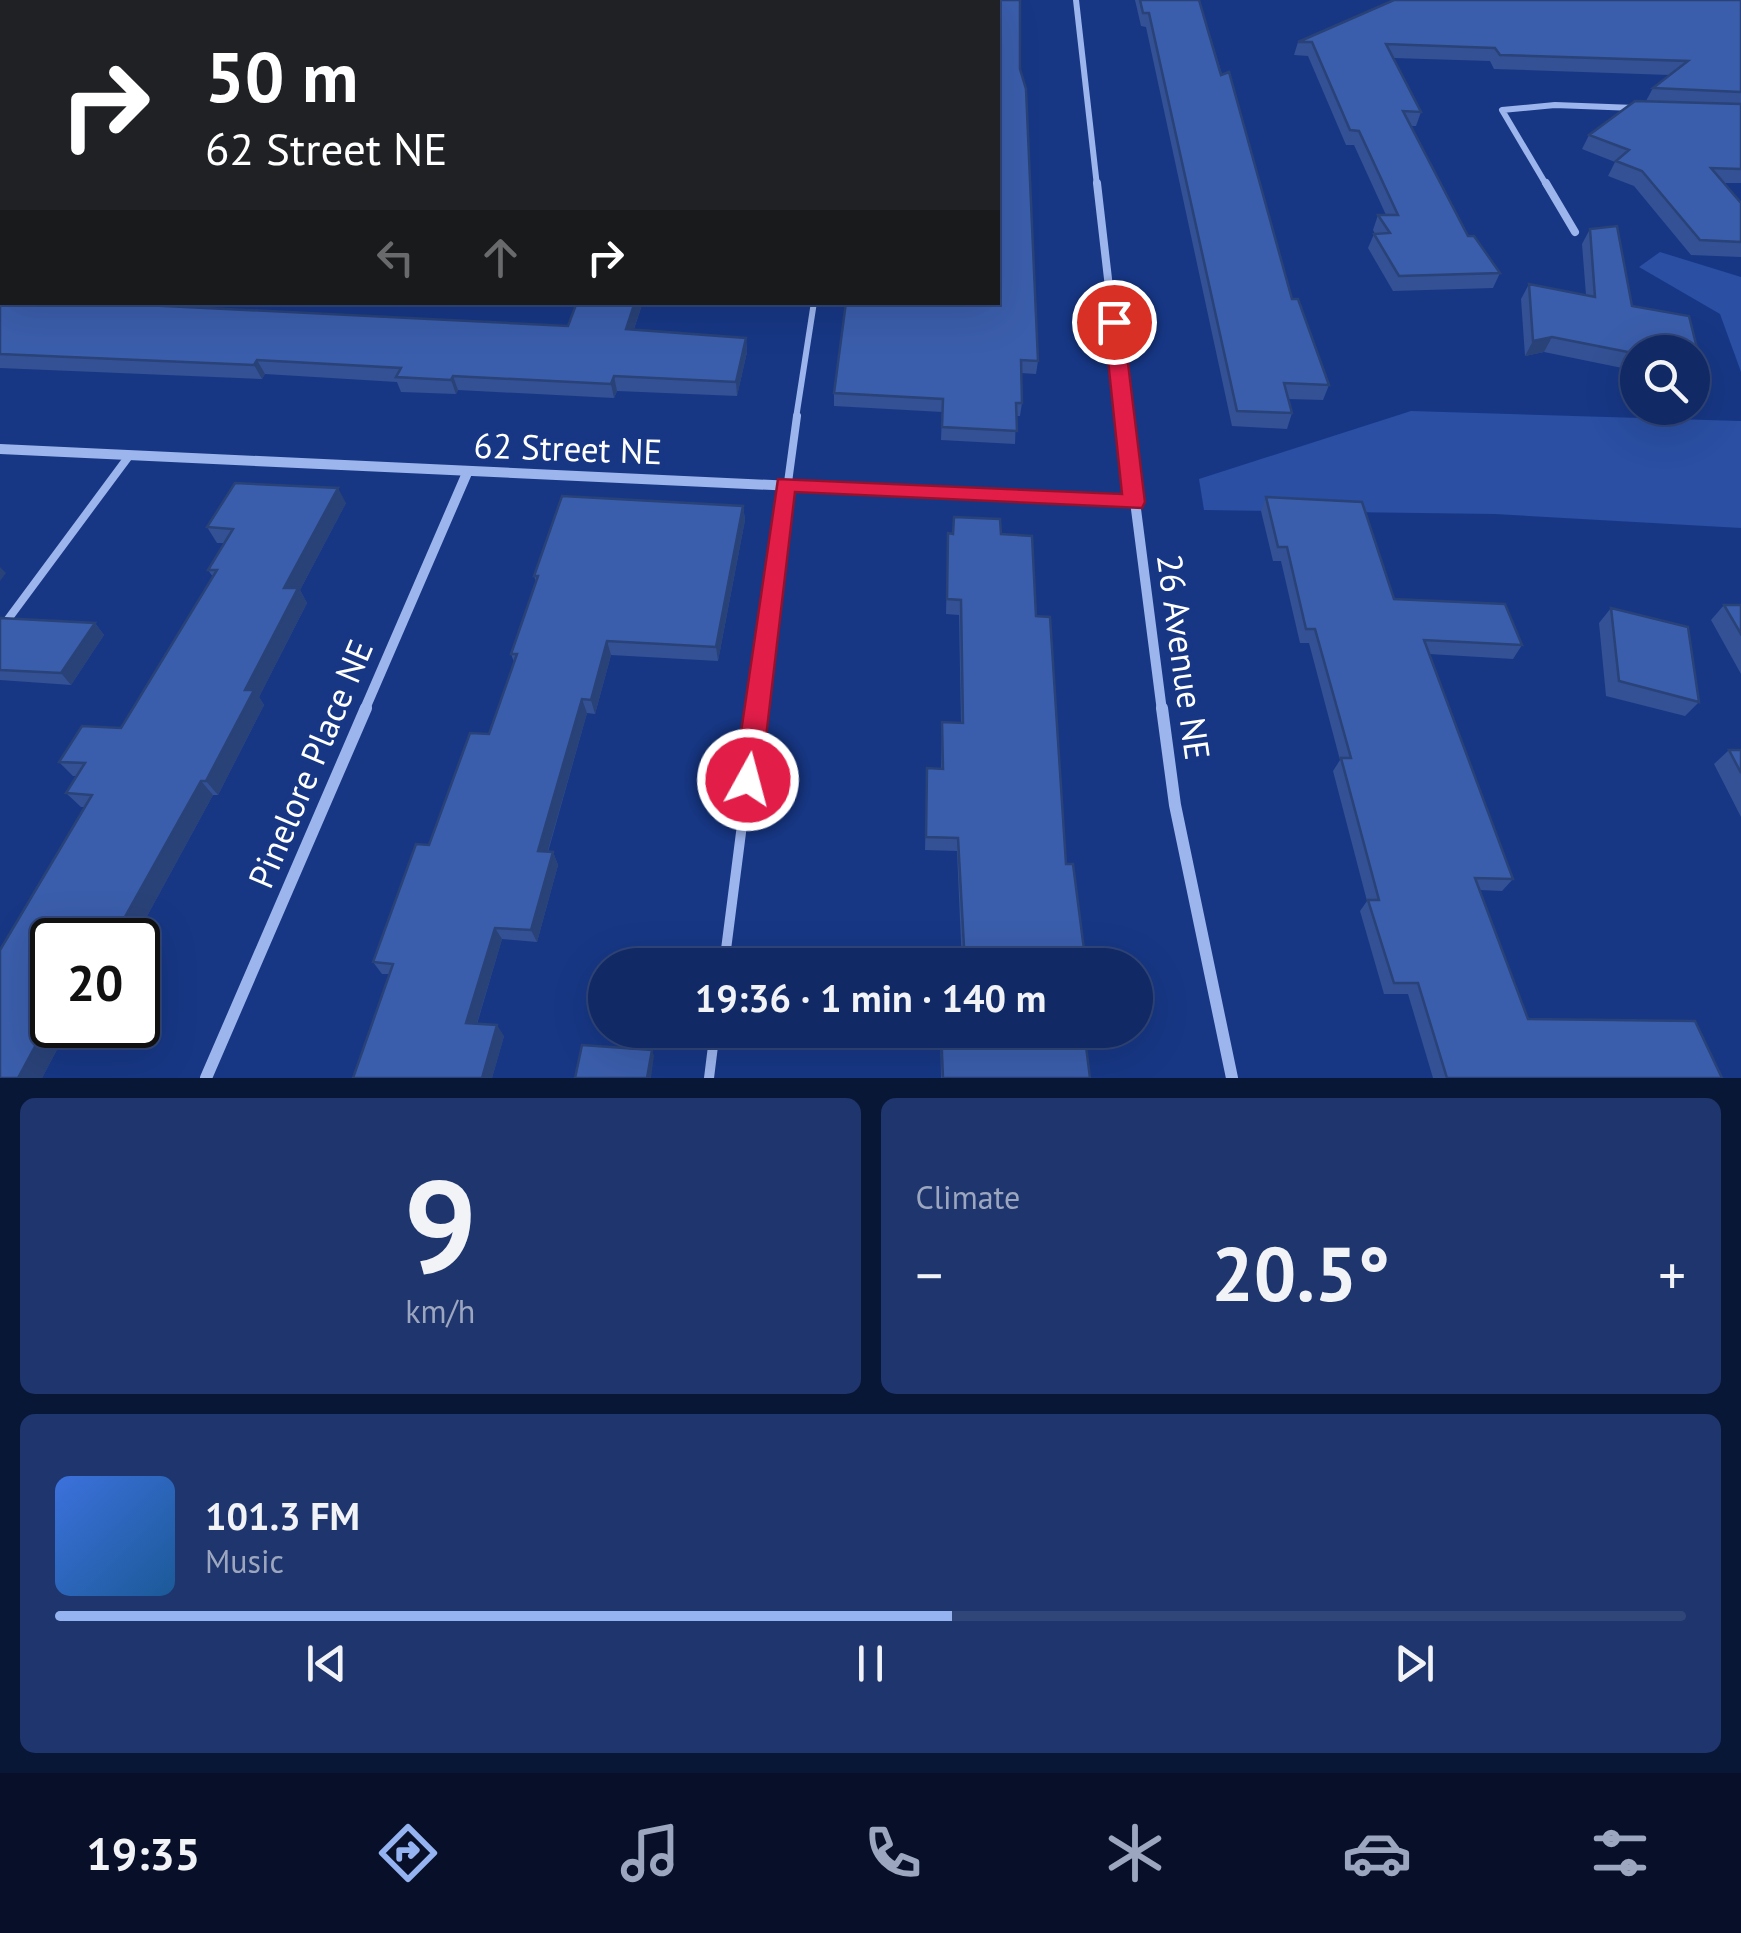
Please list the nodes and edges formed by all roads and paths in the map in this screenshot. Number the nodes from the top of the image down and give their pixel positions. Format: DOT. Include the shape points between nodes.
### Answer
graph roads {
  1 [pos="1076,0"];
  2 [pos="1648,109"];
  3 [pos="1575,232"];
  4 [pos="814,305"];
  5 [pos="0,448"];
  6 [pos="129,456"];
  7 [pos="466,472"];
  8 [pos="786,484"];
  9 [pos="1134,502"];
  10 [pos="0,630"];
  11 [pos="726,948"];
  12 [pos="713,1048"];
  13 [pos="206,1078"];
  14 [pos="709,1078"];
  15 [pos="1232,1078"];
  1 -- 9 [label="street, 26 Avenue NE"];
  2 -- 3 [label="street" via="1502,110"];
  4 -- 8 [label="lane"];
  5 -- 6 [label="street, 62 Street NE"];
  6 -- 7 [label="street, 62 Street NE"];
  6 -- 10 [label="lane"];
  7 -- 8 [label="street, 62 Street NE"];
  7 -- 13 [label="street, Pinelore Place NE"];
  8 -- 9 [label="street, 62 Street NE"];
  8 -- 11 [label="lane"];
  9 -- 15 [label="street, 26 Avenue NE" via="1175,805"];
  12 -- 14 [label="lane"];
}
